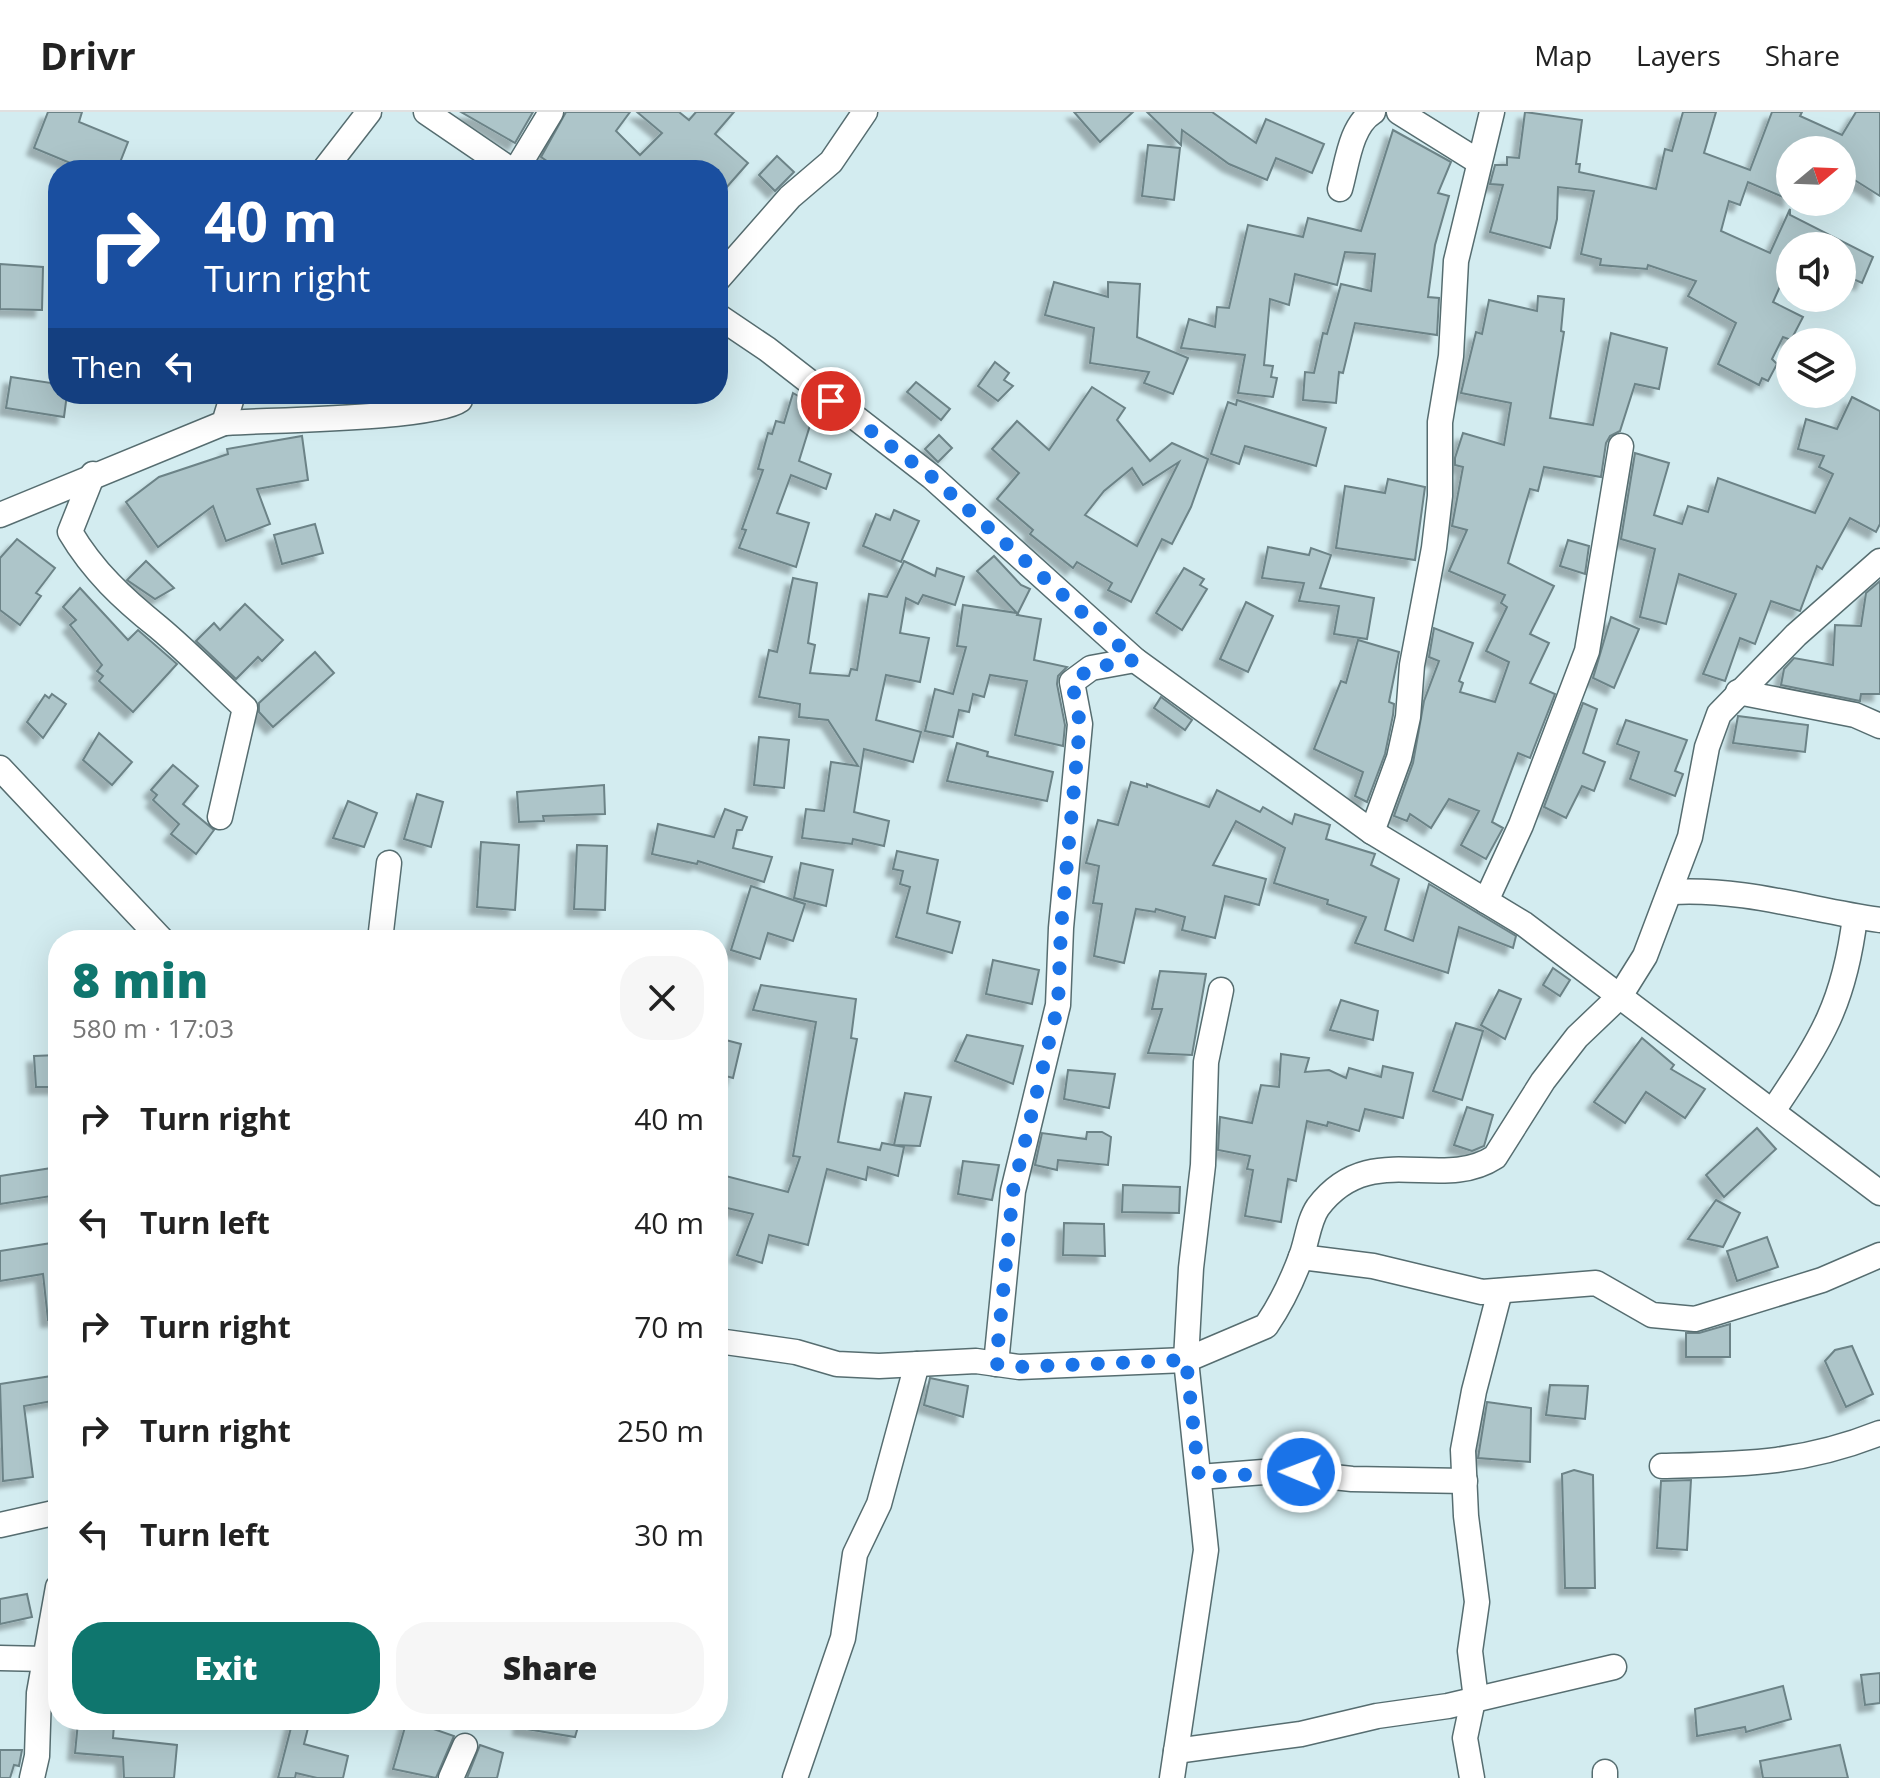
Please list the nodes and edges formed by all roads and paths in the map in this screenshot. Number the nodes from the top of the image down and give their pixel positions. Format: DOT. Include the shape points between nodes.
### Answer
graph roads {
  1 [pos="369,112"];
  2 [pos="426,112"];
  3 [pos="551,112"];
  4 [pos="865,112"];
  5 [pos="1373,112"];
  6 [pos="1399,112"];
  7 [pos="1492,112"];
  8 [pos="332,160"];
  9 [pos="498,160"];
  10 [pos="520,160"];
  11 [pos="1479,162"];
  12 [pos="1340,189"];
  13 [pos="728,268"];
  14 [pos="728,323"];
  15 [pos="230,404"];
  16 [pos="451,404"];
  17 [pos="224,423"];
  18 [pos="1621,446"];
  19 [pos="93,474"];
  20 [pos="0,515"];
  21 [pos="1880,561"];
  22 [pos="1135,660"];
  23 [pos="1738,692"];
  24 [pos="1880,726"];
  25 [pos="0,768"];
  26 [pos="220,817"];
  27 [pos="1372,832"];
  28 [pos="389,863"];
  29 [pos="1672,892"];
  30 [pos="1486,901"];
  31 [pos="1855,917"];
  32 [pos="1880,920"];
  33 [pos="153,930"];
  34 [pos="381,930"];
  35 [pos="1221,990"];
  36 [pos="1620,996"];
  37 [pos="1773,1111"];
  38 [pos="1880,1193"];
  39 [pos="1880,1255"];
  40 [pos="1301,1257"];
  41 [pos="1500,1291"];
  42 [pos="728,1342"];
  43 [pos="1186,1360"];
  44 [pos="917,1364"];
  45 [pos="996,1364"];
  46 [pos="1880,1433"];
  47 [pos="1662,1466"];
  48 [pos="1199,1477"];
  49 [pos="1465,1481"];
  50 [pos="48,1514"];
  51 [pos="0,1525"];
  52 [pos="48,1642"];
  53 [pos="0,1658"];
  54 [pos="45,1659"];
  55 [pos="1614,1667"];
  56 [pos="1473,1700"];
  57 [pos="465,1746"];
  58 [pos="1176,1751"];
  59 [pos="32,1778"];
  60 [pos="451,1778"];
  61 [pos="795,1778"];
  62 [pos="1172,1778"];
  63 [pos="1472,1778"];
  1 -- 8 [label="street"];
  2 -- 9 [label="street"];
  3 -- 10 [label="street"];
  4 -- 13 [label="street" via="831,162 790,197"];
  5 -- 12 [label="street" via="1363,118 1356,134"];
  6 -- 11 [label="street"];
  7 -- 11 [label="street"];
  11 -- 27 [label="street" via="1456,261 1451,356 1440,422 1440,496 1408,717"];
  14 -- 22 [label="street" via="932,477"];
  15 -- 17 [label="street"];
  16 -- 17 [label="street" via="361,418"];
  17 -- 19 [label="street"];
  18 -- 30 [label="street" via="1587,651"];
  19 -- 20 [label="street"];
  19 -- 26 [label="street" via="70,532 87,563 245,708"];
  21 -- 23 [label="street"];
  22 -- 27 [label="street"];
  22 -- 45 [label="street" via="1091,668 1072,682 1080,724 1058,1005 1013,1191"];
  23 -- 24 [label="street" via="1855,715"];
  23 -- 29 [label="street" via="1719,714 1707,747 1690,837"];
  25 -- 33 [label="street"];
  27 -- 30 [label="street"];
  28 -- 34 [label="street"];
  29 -- 31 [label="street" via="1764,897"];
  29 -- 36 [label="street" via="1645,956"];
  30 -- 36 [label="street"];
  31 -- 32 [label="street"];
  31 -- 37 [label="street" via="1850,962 1837,1006"];
  35 -- 43 [label="street" via="1206,1062"];
  36 -- 37 [label="street"];
  36 -- 40 [label="street" via="1551,1070 1495,1157 1466,1168 1358,1175 1337,1186 1316,1210"];
  37 -- 38 [label="street"];
  39 -- 41 [label="street" via="1822,1280 1695,1319 1652,1315 1596,1283"];
  40 -- 41 [label="street" via="1373,1266 1461,1289"];
  40 -- 43 [label="street" via="1266,1326"];
  41 -- 49 [label="street" via="1463,1450"];
  42 -- 44 [label="street" via="837,1364"];
  43 -- 45 [label="street"];
  43 -- 48 [label="street"];
  44 -- 45 [label="street"];
  44 -- 61 [label="street" via="879,1504 855,1554 843,1638"];
  46 -- 47 [label="street" via="1833,1452 1768,1464"];
  48 -- 49 [label="street" via="1277,1471 1352,1479"];
  48 -- 58 [label="street" via="1206,1550"];
  49 -- 56 [label="street" via="1477,1602 1470,1651"];
  50 -- 51 [label="street"];
  52 -- 54 [label="street"];
  53 -- 54 [label="street"];
  54 -- 59 [label="street"];
  55 -- 56 [label="street"];
  56 -- 58 [label="street" via="1301,1734"];
  56 -- 63 [label="street" via="1465,1738"];
  57 -- 60 [label="street"];
  58 -- 62 [label="street"];
}
